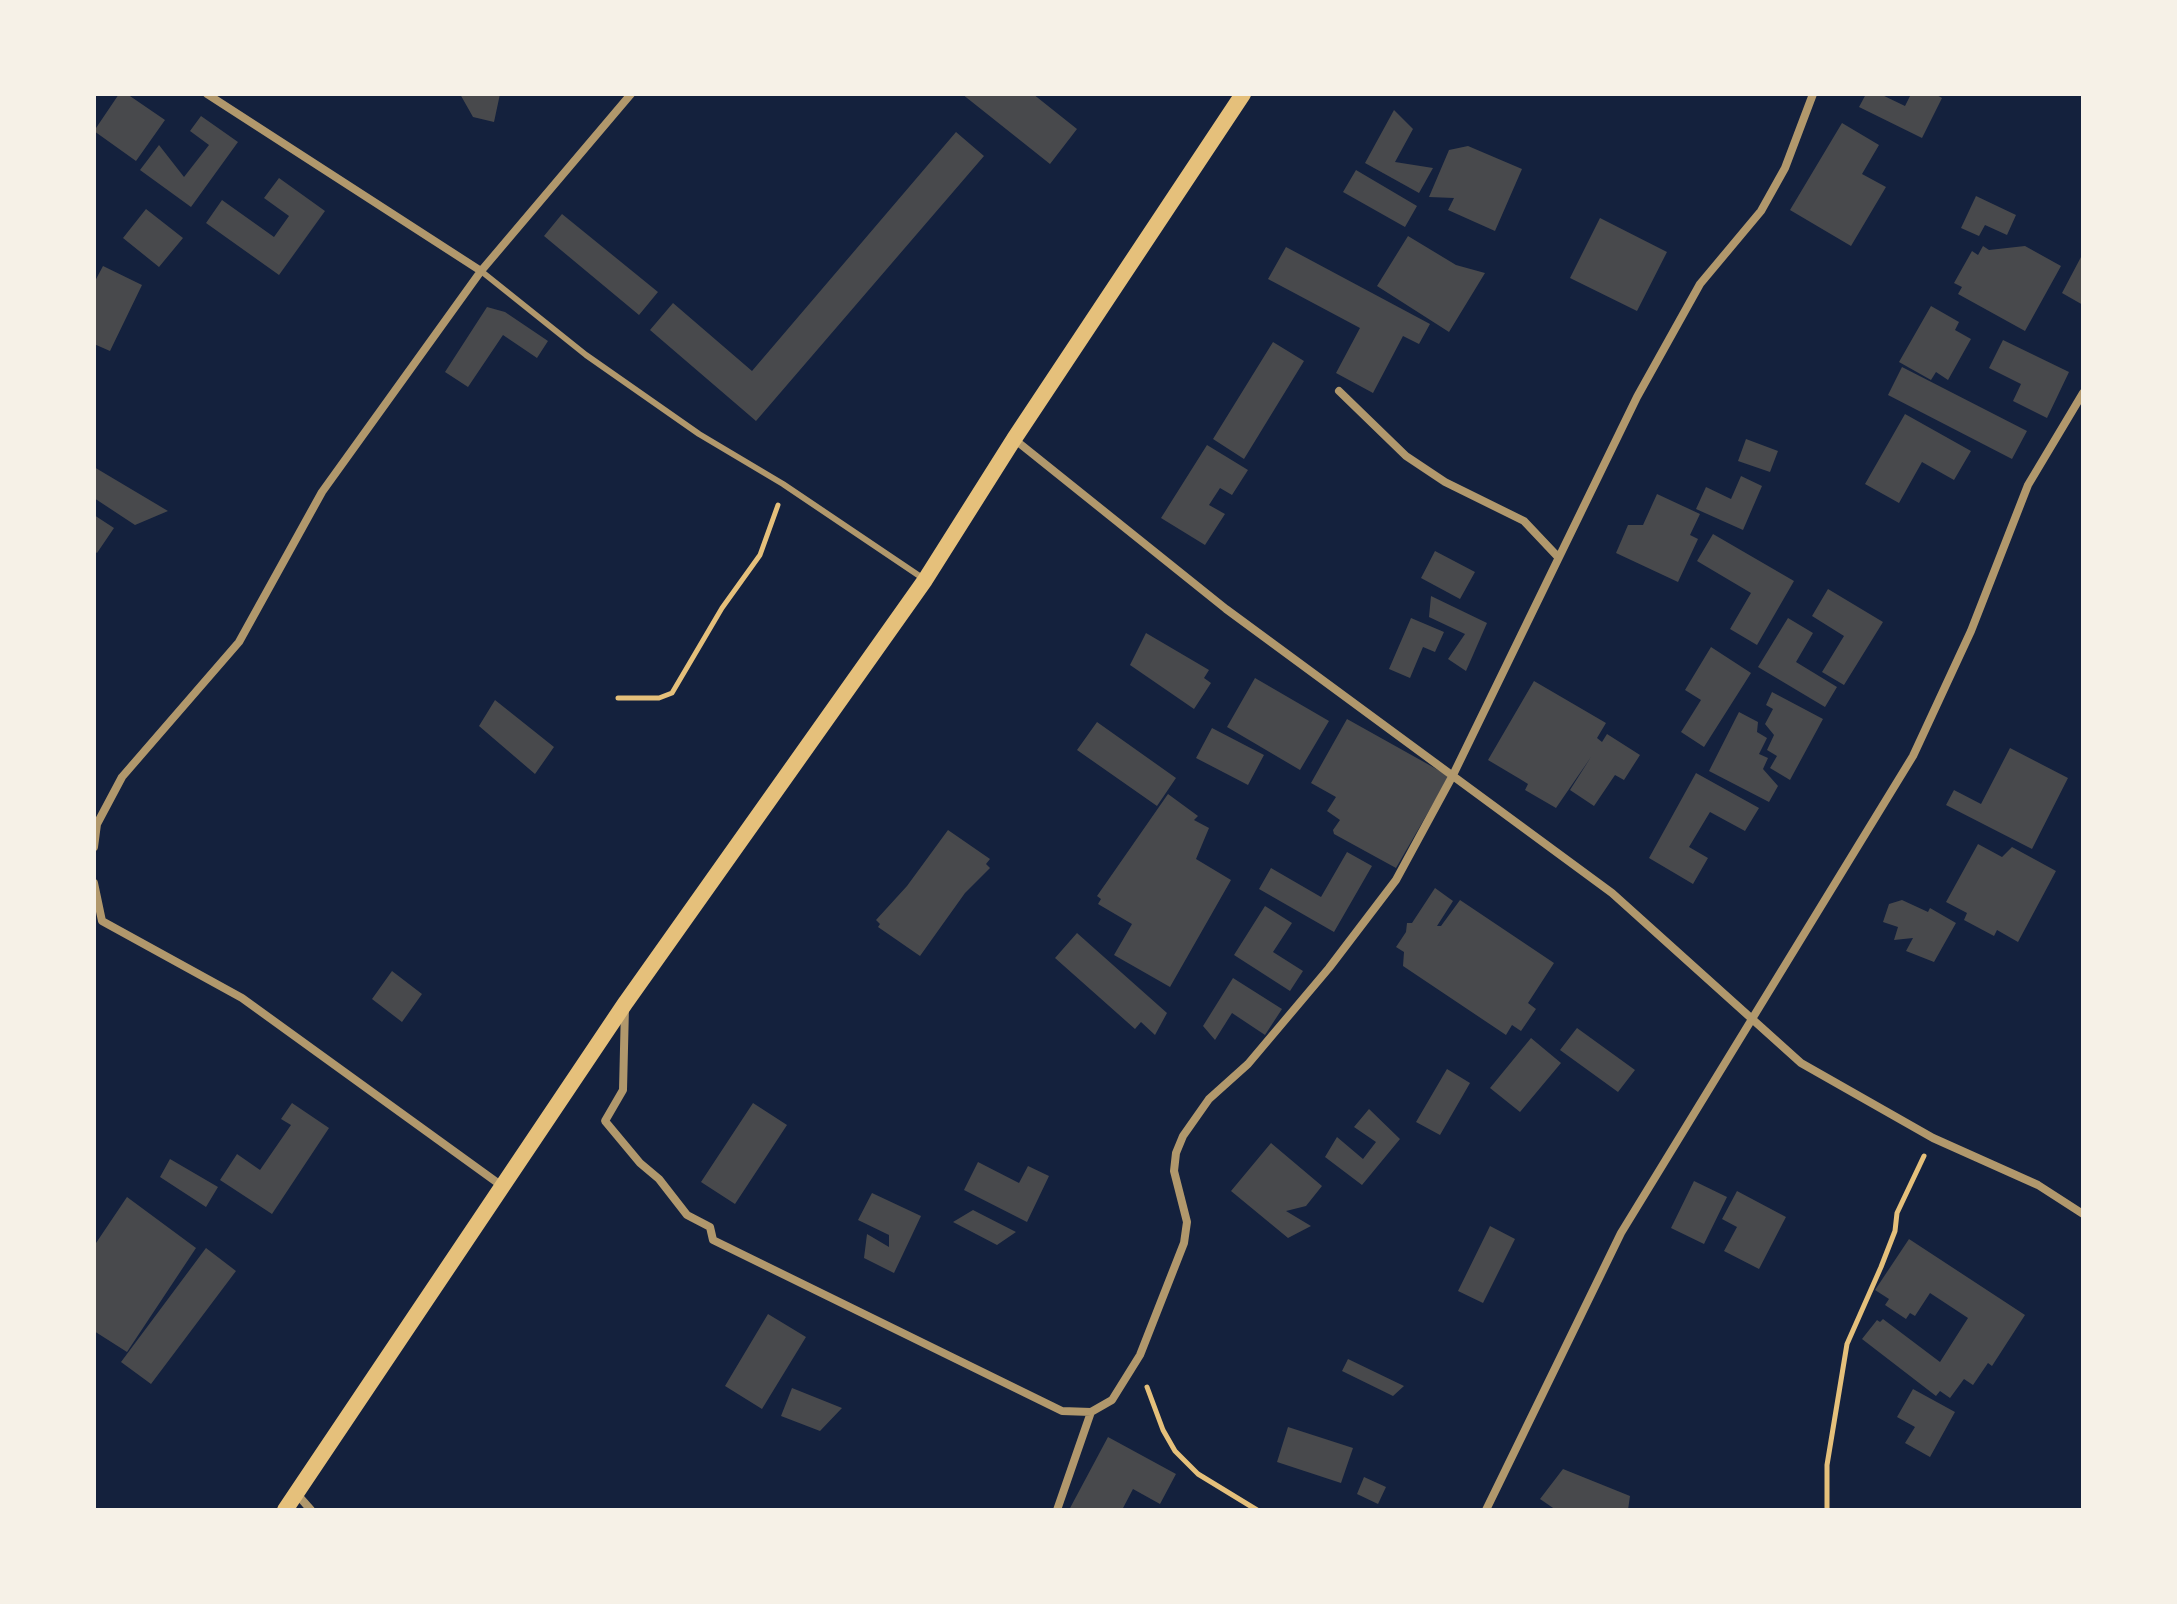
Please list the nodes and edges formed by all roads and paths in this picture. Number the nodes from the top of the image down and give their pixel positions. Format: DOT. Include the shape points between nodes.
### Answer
graph roads {
  1 [pos="207,94"];
  2 [pos="631,94"];
  3 [pos="1243,94"];
  4 [pos="1813,94"];
  5 [pos="481,271"];
  6 [pos="1339,391"];
  7 [pos="2083,393"];
  8 [pos="1014,439"];
  9 [pos="783,484"];
  10 [pos="1558,557"];
  11 [pos="925,580"];
  12 [pos="618,698"];
  13 [pos="1453,775"];
  14 [pos="96,825"];
  15 [pos="94,847"];
  16 [pos="94,883"];
  17 [pos="626,1002"];
  18 [pos="1751,1019"];
  19 [pos="1933,1138"];
  20 [pos="502,1186"];
  21 [pos="2083,1214"];
  22 [pos="1140,1355"];
  23 [pos="1091,1412"];
  24 [pos="296,1493"];
  25 [pos="285,1510"];
  26 [pos="311,1510"];
  27 [pos="1057,1510"];
  28 [pos="1257,1510"];
  29 [pos="1486,1510"];
  30 [pos="1827,1510"];
  1 -- 5 [label="street"];
  2 -- 5 [label="street"];
  3 -- 8 [label="main road"];
  4 -- 10 [label="street" via="1785,168 1761,211 1700,284"];
  5 -- 9 [label="lane" via="586,355 699,434"];
  5 -- 14 [label="street" via="322,492 239,642 122,777"];
  6 -- 10 [label="street" via="1406,456 1524,521"];
  7 -- 18 [label="street" via="2028,485 1971,631 1913,756"];
  8 -- 11 [label="main road"];
  8 -- 13 [label="street" via="1226,609"];
  9 -- 11 [label="lane"];
  9 -- 12 [label="path" via="760,555 672,693"];
  10 -- 13 [label="street"];
  11 -- 17 [label="main road"];
  13 -- 18 [label="street" via="1612,893"];
  13 -- 22 [label="street" via="1396,880 1329,968 1248,1064 1209,1099 1183,1136 1174,1171 1187,1222 1184,1243"];
  14 -- 15 [label="street"];
  16 -- 20 [label="street" via="102,921 242,998"];
  17 -- 20 [label="main road"];
  17 -- 23 [label="street" via="623,1090 605,1121 687,1215 710,1227 713,1240 1062,1411"];
  18 -- 19 [label="street" via="1801,1063"];
  18 -- 29 [label="street" via="1621,1233"];
  19 -- 21 [label="street" via="2038,1185"];
  19 -- 30 [label="path" via="1897,1213 1886,1255 1847,1344 1827,1465"];
  20 -- 24 [label="main road"];
  22 -- 23 [label="street" via="1112,1400"];
  22 -- 28 [label="path" via="1153,1403 1175,1451 1198,1474"];
  23 -- 27 [label="street"];
  24 -- 25 [label="main road"];
  24 -- 26 [label="street"];
}
